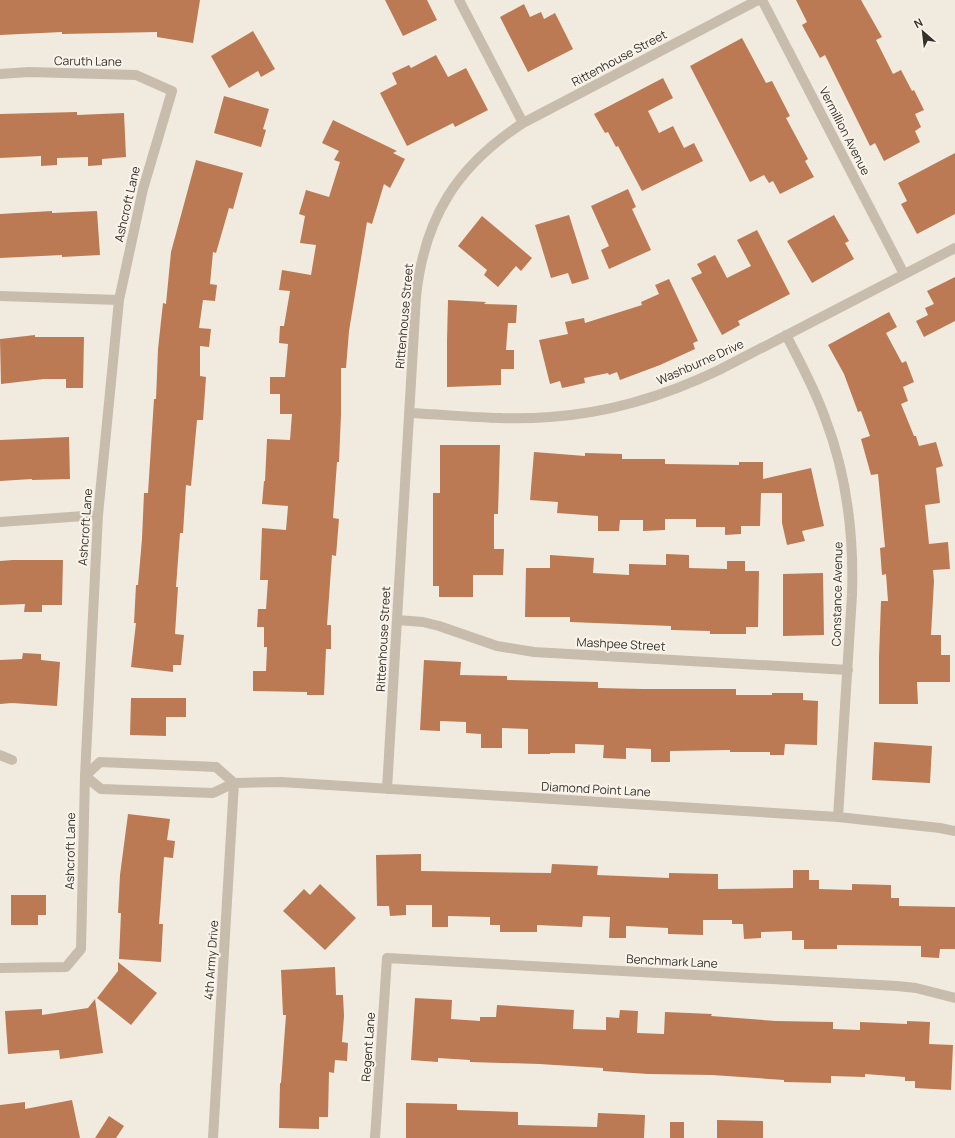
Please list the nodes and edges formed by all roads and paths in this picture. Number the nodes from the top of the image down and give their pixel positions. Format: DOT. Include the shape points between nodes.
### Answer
graph roads {
  1 [pos="459,0"];
  2 [pos="758,0"];
  3 [pos="762,0"];
  4 [pos="0,74"];
  5 [pos="172,91"];
  6 [pos="523,123"];
  7 [pos="955,248"];
  8 [pos="904,274"];
  9 [pos="0,296"];
  10 [pos="119,300"];
  11 [pos="786,335"];
  12 [pos="409,413"];
  13 [pos="98,515"];
  14 [pos="0,522"];
  15 [pos="397,620"];
  16 [pos="848,670"];
  17 [pos="0,755"];
  18 [pos="12,760"];
  19 [pos="85,776"];
  20 [pos="234,783"];
  21 [pos="386,789"];
  22 [pos="838,817"];
  23 [pos="955,831"];
  24 [pos="387,958"];
  25 [pos="0,968"];
  26 [pos="955,998"];
  27 [pos="213,1138"];
  28 [pos="375,1138"];
  1 -- 6 [label="street"];
  2 -- 6 [label="street, Rittenhouse Street"];
  3 -- 8 [label="street, Vermillion Avenue"];
  4 -- 5 [label="street, Caruth Lane" via="29,72 136,75"];
  5 -- 10 [label="street, Ashcroft Lane" via="143,189"];
  6 -- 12 [label="street, Rittenhouse Street" via="491,145 464,173 442,205 427,240 421,259 416,297"];
  7 -- 8 [label="street, Washburne Drive"];
  8 -- 11 [label="street, Washburne Drive"];
  9 -- 10 [label="street"];
  10 -- 13 [label="street, Ashcroft Lane"];
  11 -- 12 [label="street, Washburne Drive" via="672,391 599,411 523,418"];
  11 -- 16 [label="street, Constance Avenue" via="825,418 846,492 853,569"];
  12 -- 15 [label="street, Rittenhouse Street"];
  13 -- 14 [label="street"];
  13 -- 19 [label="street, Ashcroft Lane"];
  15 -- 16 [label="street, Mashpee Street" via="423,622 496,646 534,652"];
  15 -- 21 [label="street, Rittenhouse Street"];
  16 -- 22 [label="street, Constance Avenue"];
  17 -- 18 [label="street"];
  19 -- 20 [label="street, Diamond Point Lane" via="101,789 213,793"];
  19 -- 20 [label="street" via="100,762 208,767 216,768"];
  19 -- 25 [label="street, Ashcroft Lane" via="81,949 66,967"];
  20 -- 21 [label="street, Diamond Point Lane" via="282,782"];
  20 -- 27 [label="street, 4th Army Drive"];
  21 -- 22 [label="street, Diamond Point Lane"];
  22 -- 23 [label="street, Diamond Point Lane"];
  24 -- 26 [label="street, Benchmark Lane" via="897,986"];
  24 -- 28 [label="street, Regent Lane"];
}
